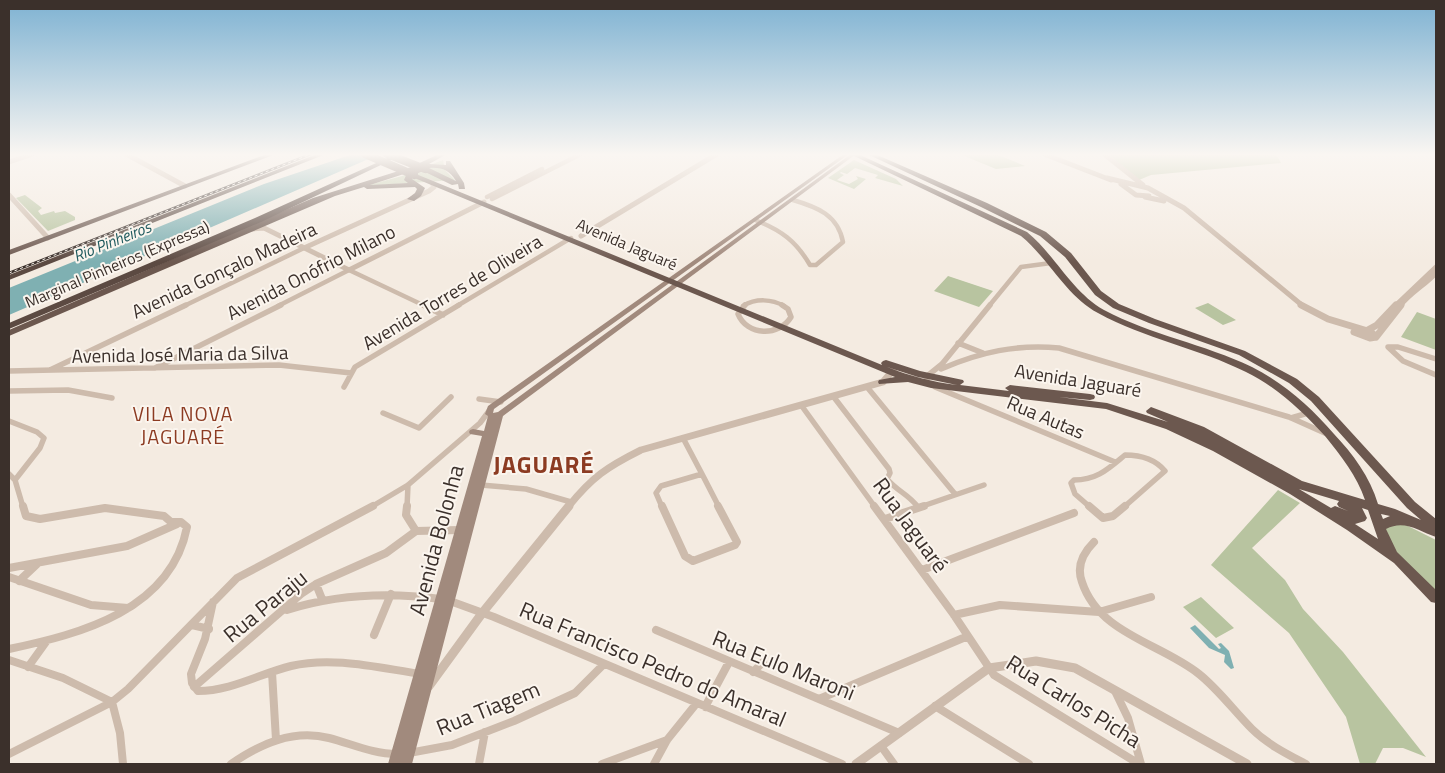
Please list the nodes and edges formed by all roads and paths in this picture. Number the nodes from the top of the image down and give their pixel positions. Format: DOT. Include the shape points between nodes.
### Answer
graph roads {
  1 [pos="174,190"];
  2 [pos="232,190"];
  3 [pos="322,190"];
  4 [pos="343,190"];
  5 [pos="347,190"];
  6 [pos="421,190"];
  7 [pos="430,190"];
  8 [pos="459,190"];
  9 [pos="468,190"];
  10 [pos="506,190"];
  11 [pos="653,190"];
  12 [pos="798,190"];
  13 [pos="806,190"];
  14 [pos="932,190"];
  15 [pos="939,190"];
  16 [pos="949,190"];
  17 [pos="1128,190"];
  18 [pos="1154,191"];
  19 [pos="337,192"];
  20 [pos="938,193"];
  21 [pos="9,195"];
  22 [pos="1145,197"];
  23 [pos="411,199"];
  24 [pos="487,199"];
  25 [pos="793,200"];
  26 [pos="269,220"];
  27 [pos="756,220"];
  28 [pos="762,222"];
  29 [pos="264,228"];
  30 [pos="242,232"];
  31 [pos="575,236"];
  32 [pos="48,238"];
  33 [pos="730,238"];
  34 [pos="737,241"];
  35 [pos="1054,242"];
  36 [pos="304,248"];
  37 [pos="9,252"];
  38 [pos="1051,263"];
  39 [pos="1250,264"];
  40 [pos="1436,267"];
  41 [pos="349,270"];
  42 [pos="1436,273"];
  43 [pos="9,278"];
  44 [pos="678,280"];
  45 [pos="743,307"];
  46 [pos="443,315"];
  47 [pos="786,325"];
  48 [pos="9,326"];
  49 [pos="9,332"];
  50 [pos="1366,333"];
  51 [pos="958,343"];
  52 [pos="577,347"];
  53 [pos="585,351"];
  54 [pos="983,353"];
  55 [pos="947,357"];
  56 [pos="1436,359"];
  57 [pos="961,360"];
  58 [pos="153,368"];
  59 [pos="894,369"];
  60 [pos="9,371"];
  61 [pos="48,371"];
  62 [pos="942,371"];
  63 [pos="351,373"];
  64 [pos="1436,375"];
  65 [pos="908,379"];
  66 [pos="928,381"];
  67 [pos="883,382"];
  68 [pos="344,387"];
  69 [pos="867,387"];
  70 [pos="9,391"];
  71 [pos="965,394"];
  72 [pos="833,396"];
  73 [pos="451,397"];
  74 [pos="112,398"];
  75 [pos="801,405"];
  76 [pos="495,411"];
  77 [pos="383,413"];
  78 [pos="1308,413"];
  79 [pos="1289,417"];
  80 [pos="9,421"];
  81 [pos="469,433"];
  82 [pos="486,434"];
  83 [pos="1327,434"];
  84 [pos="683,438"];
  85 [pos="1115,462"];
  86 [pos="9,474"];
  87 [pos="702,474"];
  88 [pos="15,480"];
  89 [pos="1289,480"];
  90 [pos="408,485"];
  91 [pos="481,485"];
  92 [pos="984,485"];
  93 [pos="955,494"];
  94 [pos="1304,499"];
  95 [pos="571,502"];
  96 [pos="918,507"];
  97 [pos="1373,507"];
  98 [pos="1074,512"];
  99 [pos="885,519"];
  100 [pos="181,522"];
  101 [pos="1416,522"];
  102 [pos="1380,526"];
  103 [pos="1436,526"];
  104 [pos="459,530"];
  105 [pos="416,531"];
  106 [pos="1436,532"];
  107 [pos="1094,542"];
  108 [pos="1398,559"];
  109 [pos="38,564"];
  110 [pos="9,568"];
  111 [pos="922,570"];
  112 [pos="9,577"];
  113 [pos="19,581"];
  114 [pos="316,584"];
  115 [pos="391,594"];
  116 [pos="1151,597"];
  117 [pos="1436,597"];
  118 [pos="322,599"];
  119 [pos="445,600"];
  120 [pos="214,602"];
  121 [pos="128,608"];
  122 [pos="284,611"];
  123 [pos="482,612"];
  124 [pos="1099,612"];
  125 [pos="954,615"];
  126 [pos="192,625"];
  127 [pos="209,629"];
  128 [pos="656,630"];
  129 [pos="374,635"];
  130 [pos="968,636"];
  131 [pos="46,642"];
  132 [pos="9,649"];
  133 [pos="9,660"];
  134 [pos="729,662"];
  135 [pos="763,662"];
  136 [pos="604,664"];
  137 [pos="28,667"];
  138 [pos="989,668"];
  139 [pos="436,671"];
  140 [pos="272,672"];
  141 [pos="753,672"];
  142 [pos="419,675"];
  143 [pos="194,687"];
  144 [pos="1114,689"];
  145 [pos="819,699"];
  146 [pos="112,702"];
  147 [pos="701,706"];
  148 [pos="935,706"];
  149 [pos="485,732"];
  150 [pos="899,733"];
  151 [pos="276,740"];
  152 [pos="667,740"];
  153 [pos="881,746"];
  154 [pos="9,754"];
  155 [pos="402,759"];
  156 [pos="123,764"];
  157 [pos="231,764"];
  158 [pos="479,764"];
  159 [pos="602,764"];
  160 [pos="654,764"];
  161 [pos="842,764"];
  162 [pos="856,764"];
  163 [pos="894,764"];
  164 [pos="1029,764"];
  165 [pos="1140,764"];
  166 [pos="1248,764"];
  167 [pos="1306,764"];
  1 -- 32 [label="highway"];
  2 -- 43 [label="highway, Marginal Pinheiros (Expressa)"];
  3 -- 48 [label="highway, Marginal Pinheiros (Expressa)"];
  4 -- 19 [label="highway"];
  5 -- 19 [label="highway"];
  6 -- 23 [label="highway"];
  7 -- 23 [label="street, Avenida Gonçalo Madeira"];
  8 -- 24 [label="highway, Avenida Jaguaré"];
  9 -- 24 [label="highway, Avenida Jaguaré"];
  10 -- 24 [label="street"];
  11 -- 31 [label="street, Avenida Torres de Oliveira"];
  12 -- 27 [label="main road"];
  13 -- 25 [label="main road"];
  14 -- 20 [label="highway"];
  15 -- 20 [label="highway"];
  16 -- 35 [label="highway" via="1026,224"];
  17 -- 22 [label="street"];
  18 -- 22 [label="street" via="1154,195"];
  18 -- 39 [label="street" via="1184,208"];
  19 -- 26 [label="highway"];
  20 -- 38 [label="highway" via="1024,234"];
  21 -- 32 [label="street"];
  22 -- 39 [label="street" via="1180,208"];
  23 -- 36 [label="street, Avenida Gonçalo Madeira"];
  24 -- 31 [label="highway, Avenida Jaguaré"];
  24 -- 41 [label="street, Avenida Onófrio Milano"];
  25 -- 28 [label="main road"];
  25 -- 28 [label="street" via="824,212 840,226 844,242 821,262 810,265 797,242"];
  26 -- 29 [label="street"];
  26 -- 30 [label="highway"];
  27 -- 28 [label="street"];
  27 -- 33 [label="main road"];
  28 -- 34 [label="main road"];
  29 -- 30 [label="street"];
  29 -- 36 [label="street"];
  30 -- 49 [label="highway"];
  31 -- 44 [label="highway, Avenida Jaguaré"];
  31 -- 46 [label="street, Avenida Torres de Oliveira"];
  32 -- 37 [label="highway"];
  33 -- 34 [label="main road"];
  33 -- 44 [label="main road"];
  34 -- 44 [label="main road"];
  35 -- 38 [label="highway" via="1062,258"];
  35 -- 103 [label="highway" via="1098,293 1116,306 1247,355 1305,390 1411,505"];
  36 -- 41 [label="street"];
  36 -- 61 [label="street, Avenida Gonçalo Madeira"];
  38 -- 51 [label="street" via="1021,267"];
  38 -- 78 [label="highway" via="1073,291 1100,311 1229,359 1285,392"];
  39 -- 50 [label="street" via="1311,312"];
  40 -- 50 [label="street"];
  41 -- 46 [label="street"];
  41 -- 58 [label="street, Avenida Onófrio Milano"];
  42 -- 50 [label="street" via="1408,296 1376,337"];
  44 -- 45 [label="highway, Avenida Jaguaré"];
  44 -- 52 [label="main road"];
  44 -- 53 [label="main road"];
  45 -- 47 [label="highway, Avenida Jaguaré"];
  45 -- 47 [label="street" via="739,319 750,328 767,331"];
  45 -- 47 [label="street" via="761,300 781,303 790,312"];
  46 -- 63 [label="street, Avenida Torres de Oliveira" via="355,367"];
  47 -- 59 [label="highway, Avenida Jaguaré"];
  51 -- 54 [label="street"];
  51 -- 55 [label="street"];
  52 -- 53 [label="main road"];
  52 -- 76 [label="main road"];
  53 -- 76 [label="main road"];
  54 -- 57 [label="street"];
  54 -- 79 [label="street" via="1016,345 1059,348"];
  55 -- 57 [label="street"];
  55 -- 62 [label="street"];
  56 -- 64 [label="street" via="1388,347 1407,363"];
  57 -- 62 [label="street"];
  58 -- 61 [label="street, Avenida José Maria da Silva"];
  58 -- 63 [label="street, Avenida José Maria da Silva" via="279,365"];
  59 -- 65 [label="highway, Avenida Jaguaré"];
  59 -- 66 [label="highway, Avenida Jaguaré"];
  59 -- 67 [label="street"];
  60 -- 61 [label="street, Avenida José Maria da Silva"];
  62 -- 66 [label="highway, Avenida Jaguaré"];
  62 -- 66 [label="street"];
  62 -- 89 [label="highway, Avenida Jaguaré" via="1135,406 1200,430"];
  63 -- 68 [label="street"];
  65 -- 66 [label="highway, Avenida Jaguaré"];
  65 -- 67 [label="highway"];
  66 -- 71 [label="highway, Avenida Jaguaré"];
  67 -- 69 [label="street"];
  69 -- 72 [label="street"];
  69 -- 93 [label="street"];
  70 -- 74 [label="street" via="68,390"];
  71 -- 85 [label="street, Rua Autas"];
  71 -- 94 [label="highway, Avenida Jaguaré" via="1090,404 1153,419 1217,448"];
  72 -- 75 [label="street"];
  72 -- 96 [label="street" via="889,469 887,479 896,491 908,494"];
  73 -- 77 [label="street" via="417,428"];
  75 -- 84 [label="street"];
  75 -- 99 [label="street, Rua Jaguaré"];
  76 -- 81 [label="street" via="484,424"];
  76 -- 82 [label="main road, Avenida Bolonha"];
  76 -- 91 [label="main road, Avenida Bolonha"];
  78 -- 79 [label="street" via="1297,418"];
  78 -- 83 [label="highway"];
  79 -- 83 [label="street"];
  80 -- 88 [label="street" via="44,438 35,456"];
  81 -- 82 [label="main road"];
  81 -- 90 [label="street"];
  82 -- 104 [label="main road, Avenida Bolonha"];
  83 -- 97 [label="highway" via="1358,472"];
  84 -- 87 [label="street"];
  84 -- 95 [label="street" via="641,450 613,464 587,483"];
  85 -- 85 [label="street" via="1099,476 1074,480 1071,484 1075,494 1103,518 1113,516 1165,471 1155,462 1137,455 1125,455"];
  86 -- 88 [label="street"];
  87 -- 87 [label="street" via="661,486 656,493 685,556 694,561 737,542"];
  88 -- 100 [label="street" via="23,512 32,518 105,508 164,516 171,522"];
  89 -- 94 [label="highway" via="1306,492 1352,507 1361,518 1349,517 1313,499"];
  89 -- 97 [label="highway, Avenida Jaguaré"];
  90 -- 105 [label="street" via="406,515"];
  90 -- 120 [label="street" via="348,520 253,567"];
  91 -- 95 [label="street" via="536,490"];
  91 -- 119 [label="main road, Avenida Bolonha"];
  92 -- 93 [label="street"];
  93 -- 96 [label="street"];
  94 -- 108 [label="highway, Avenida Jaguaré"];
  95 -- 123 [label="street"];
  96 -- 99 [label="street"];
  97 -- 101 [label="highway, Avenida Jaguaré"];
  97 -- 102 [label="highway"];
  98 -- 111 [label="street"];
  99 -- 111 [label="street, Rua Jaguaré"];
  100 -- 109 [label="street" via="127,546"];
  100 -- 121 [label="street" via="188,527 187,534 172,568 157,586"];
  101 -- 102 [label="highway" via="1390,521"];
  101 -- 106 [label="highway, Avenida Jaguaré"];
  102 -- 108 [label="highway"];
  104 -- 105 [label="street"];
  104 -- 119 [label="main road, Avenida Bolonha"];
  105 -- 114 [label="street, Rua Paraju" via="386,553"];
  107 -- 124 [label="street" via="1082,554 1080,567 1083,587"];
  108 -- 117 [label="highway"];
  109 -- 110 [label="street"];
  109 -- 113 [label="street"];
  111 -- 125 [label="street, Rua Jaguaré"];
  112 -- 113 [label="street"];
  113 -- 121 [label="street" via="91,605"];
  114 -- 118 [label="street"];
  114 -- 122 [label="street, Rua Paraju"];
  115 -- 118 [label="street, Rua Francisco Pedro do Amaral"];
  115 -- 119 [label="street, Rua Francisco Pedro do Amaral"];
  115 -- 129 [label="street"];
  116 -- 124 [label="street"];
  118 -- 122 [label="street, Rua Francisco Pedro do Amaral"];
  119 -- 123 [label="street, Rua Francisco Pedro do Amaral"];
  119 -- 139 [label="main road, Avenida Bolonha"];
  119 -- 142 [label="main road, Avenida Bolonha"];
  120 -- 126 [label="street"];
  120 -- 127 [label="street"];
  121 -- 131 [label="street" via="104,622"];
  122 -- 143 [label="street, Rua Paraju"];
  123 -- 136 [label="street, Rua Francisco Pedro do Amaral"];
  123 -- 139 [label="street"];
  124 -- 125 [label="street" via="1000,605"];
  124 -- 167 [label="street" via="1116,627 1198,673 1258,734"];
  125 -- 130 [label="street, Rua Jaguaré"];
  126 -- 127 [label="street"];
  126 -- 146 [label="street"];
  127 -- 143 [label="street" via="191,674"];
  128 -- 134 [label="street, Rua Eulo Maroni"];
  130 -- 138 [label="street, Rua Jaguaré"];
  130 -- 145 [label="street"];
  131 -- 132 [label="street"];
  131 -- 137 [label="street"];
  133 -- 137 [label="street"];
  134 -- 141 [label="street, Rua Eulo Maroni"];
  134 -- 147 [label="street"];
  135 -- 141 [label="street"];
  136 -- 147 [label="street, Rua Francisco Pedro do Amaral"];
  136 -- 149 [label="street, Rua Tiagem" via="575,693"];
  137 -- 146 [label="street" via="63,678"];
  138 -- 144 [label="street" via="1011,663 1048,663 1075,668"];
  138 -- 148 [label="street"];
  138 -- 165 [label="street, Rua Carlos Picha" via="998,680"];
  139 -- 142 [label="street"];
  139 -- 155 [label="main road, Avenida Bolonha"];
  140 -- 142 [label="street" via="327,661"];
  140 -- 143 [label="street" via="217,690 201,692"];
  140 -- 151 [label="street"];
  141 -- 145 [label="street, Rua Eulo Maroni"];
  142 -- 155 [label="main road, Avenida Bolonha"];
  144 -- 165 [label="street" via="1128,718"];
  144 -- 166 [label="street"];
  145 -- 150 [label="street, Rua Eulo Maroni"];
  146 -- 154 [label="street"];
  146 -- 156 [label="street"];
  147 -- 152 [label="street"];
  147 -- 161 [label="street, Rua Francisco Pedro do Amaral"];
  148 -- 150 [label="street"];
  148 -- 164 [label="street"];
  149 -- 155 [label="street, Rua Tiagem"];
  149 -- 158 [label="street"];
  150 -- 153 [label="street"];
  151 -- 155 [label="street, Rua Tiagem" via="315,735"];
  151 -- 157 [label="street, Rua Tiagem"];
  152 -- 159 [label="street"];
  152 -- 160 [label="street"];
  153 -- 162 [label="street"];
  153 -- 163 [label="street"];
}
